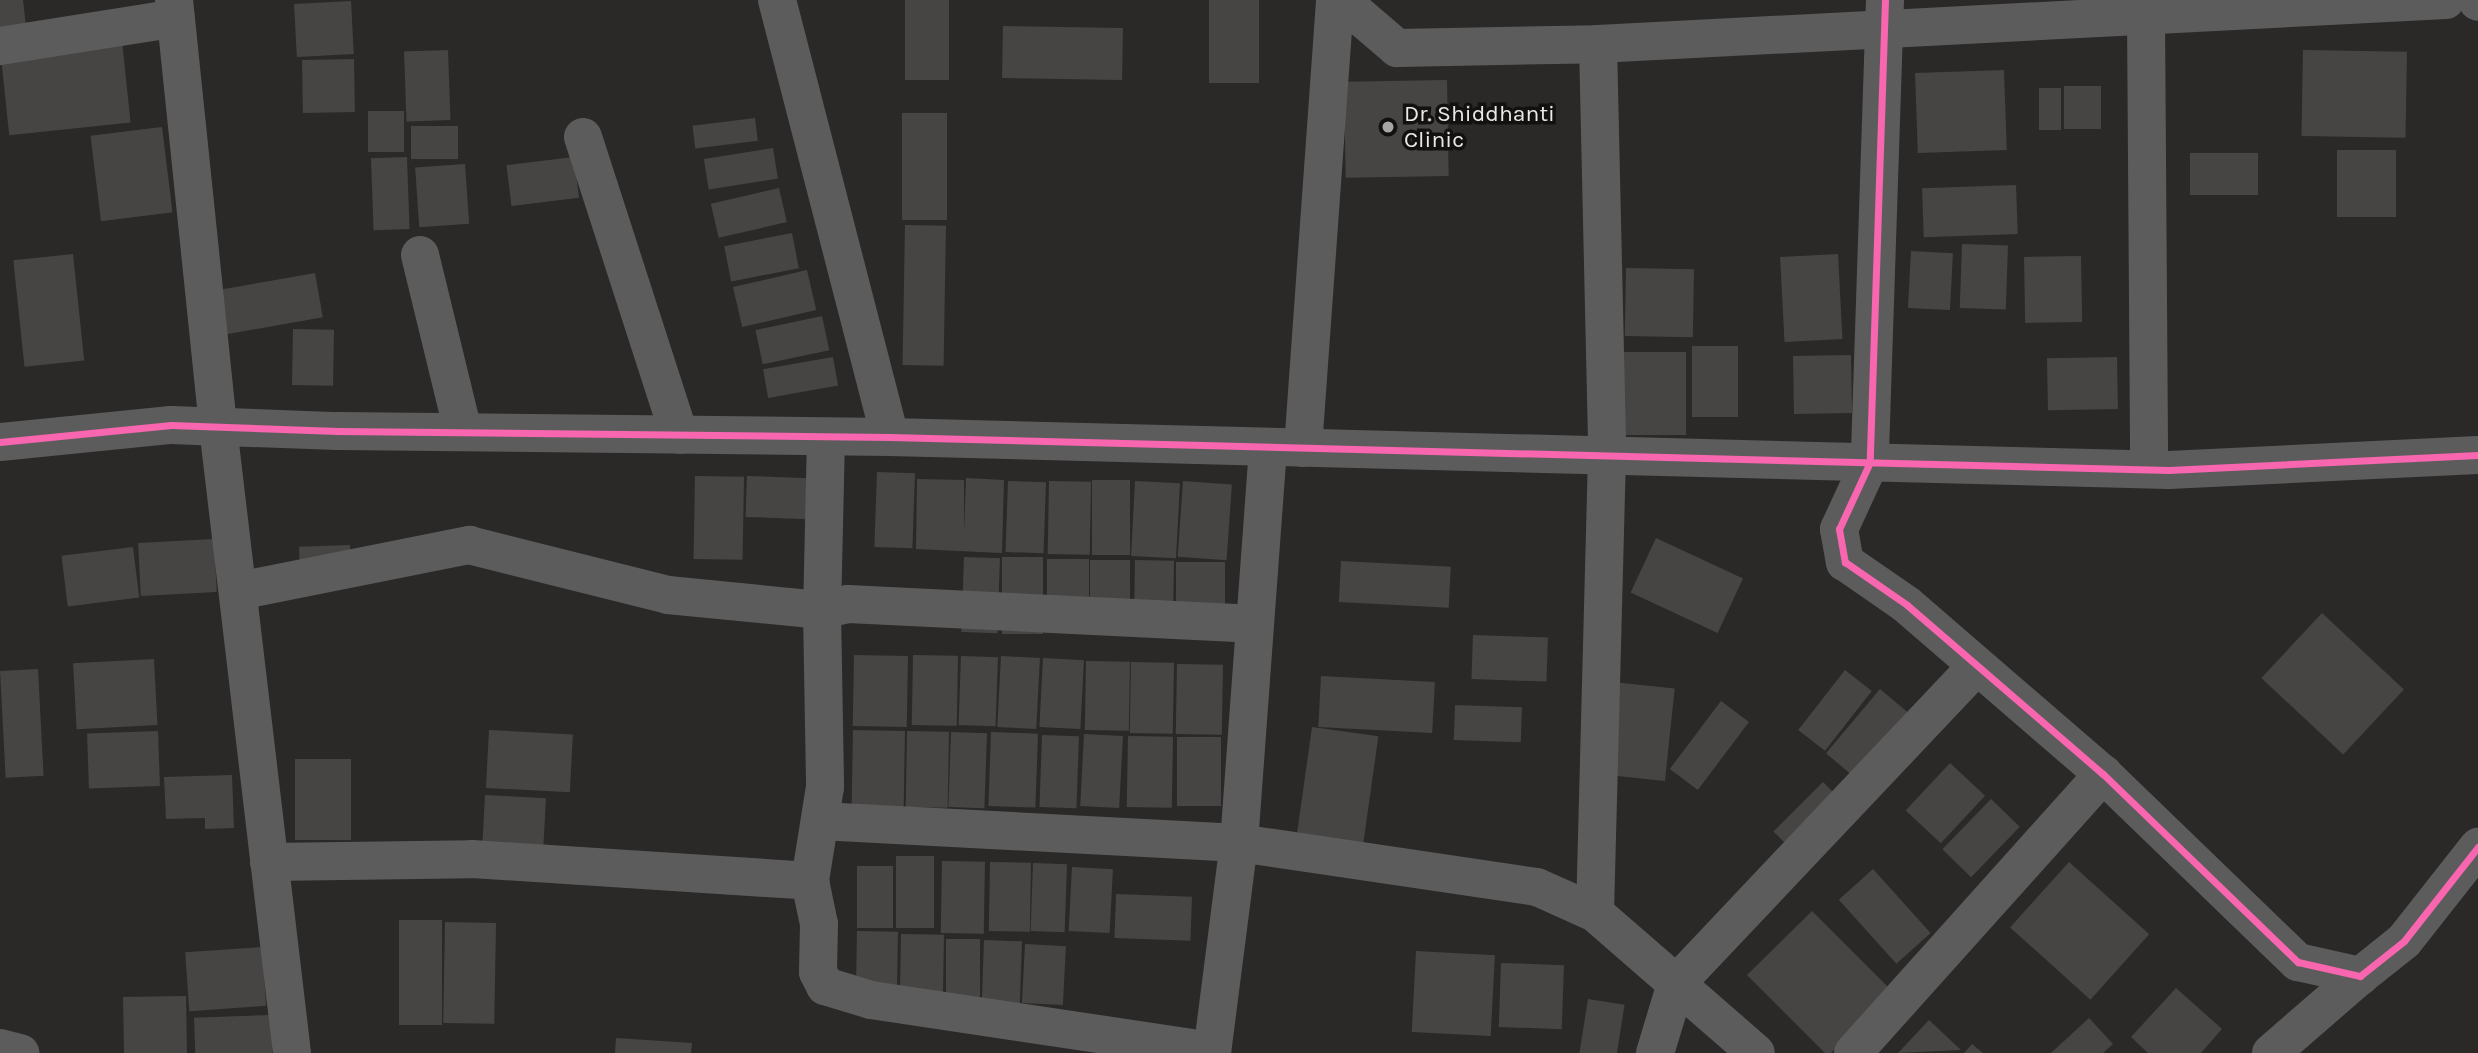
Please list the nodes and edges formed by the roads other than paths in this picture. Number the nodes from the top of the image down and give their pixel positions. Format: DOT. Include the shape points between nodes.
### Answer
graph roads {
  1 [pos="778,0"];
  2 [pos="1335,0"];
  3 [pos="1342,0"];
  4 [pos="2446,0"];
  5 [pos="175,9"];
  6 [pos="2160,10"];
  7 [pos="1884,15"];
  8 [pos="1598,44"];
  9 [pos="0,46"];
  10 [pos="583,137"];
  11 [pos="420,255"];
  12 [pos="218,427"];
  13 [pos="463,432"];
  14 [pos="679,435"];
  15 [pos="826,437"];
  16 [pos="890,437"];
  17 [pos="0,442"];
  18 [pos="1286,447"];
  19 [pos="1607,455"];
  20 [pos="2478,455"];
  21 [pos="1870,462"];
  22 [pos="2149,469"];
  23 [pos="238,591"];
  24 [pos="822,610"];
  25 [pos="1252,624"];
  26 [pos="1976,667"];
  27 [pos="2103,774"];
  28 [pos="820,821"];
  29 [pos="1239,843"];
  30 [pos="2478,847"];
  31 [pos="269,862"];
  32 [pos="810,881"];
  33 [pos="1595,913"];
  34 [pos="2360,976"];
  35 [pos="1676,984"];
  36 [pos="0,1048"];
  37 [pos="1212,1052"];
  38 [pos="20,1053"];
  39 [pos="292,1053"];
  40 [pos="1655,1053"];
  41 [pos="1756,1053"];
  42 [pos="1853,1053"];
  43 [pos="2272,1053"];
  1 -- 16 [label="street"];
  2 -- 18 [label="street"];
  3 -- 8 [label="street" via="1396,48"];
  4 -- 6 [label="street"];
  5 -- 9 [label="street"];
  5 -- 12 [label="street"];
  6 -- 7 [label="street"];
  6 -- 22 [label="street"];
  7 -- 8 [label="street"];
  7 -- 21 [label="street"];
  8 -- 19 [label="street"];
  10 -- 14 [label="street"];
  11 -- 13 [label="street"];
  12 -- 13 [label="street"];
  12 -- 17 [label="street" via="171,425"];
  12 -- 23 [label="street"];
  13 -- 14 [label="street"];
  14 -- 15 [label="street"];
  15 -- 16 [label="street"];
  15 -- 24 [label="street"];
  16 -- 18 [label="street"];
  18 -- 19 [label="street"];
  18 -- 25 [label="street"];
  19 -- 21 [label="street"];
  19 -- 33 [label="street"];
  20 -- 22 [label="street"];
  21 -- 22 [label="street"];
  21 -- 26 [label="street" via="1839,529 1845,562 1906,605"];
  23 -- 24 [label="street" via="469,545 668,595"];
  23 -- 31 [label="street"];
  24 -- 25 [label="street" via="848,604"];
  24 -- 28 [label="street" via="825,787"];
  25 -- 29 [label="street"];
  26 -- 27 [label="street"];
  26 -- 35 [label="street"];
  27 -- 34 [label="street" via="2298,962"];
  27 -- 42 [label="street"];
  28 -- 29 [label="street"];
  28 -- 32 [label="street"];
  29 -- 33 [label="street" via="1537,887"];
  29 -- 37 [label="street"];
  30 -- 34 [label="street" via="2404,941"];
  31 -- 32 [label="street" via="472,859"];
  31 -- 39 [label="street"];
  32 -- 37 [label="street" via="819,924 818,972 825,986 871,1000"];
  33 -- 35 [label="street"];
  34 -- 43 [label="street"];
  35 -- 40 [label="street"];
  35 -- 41 [label="street"];
  36 -- 38 [label="street"];
}
